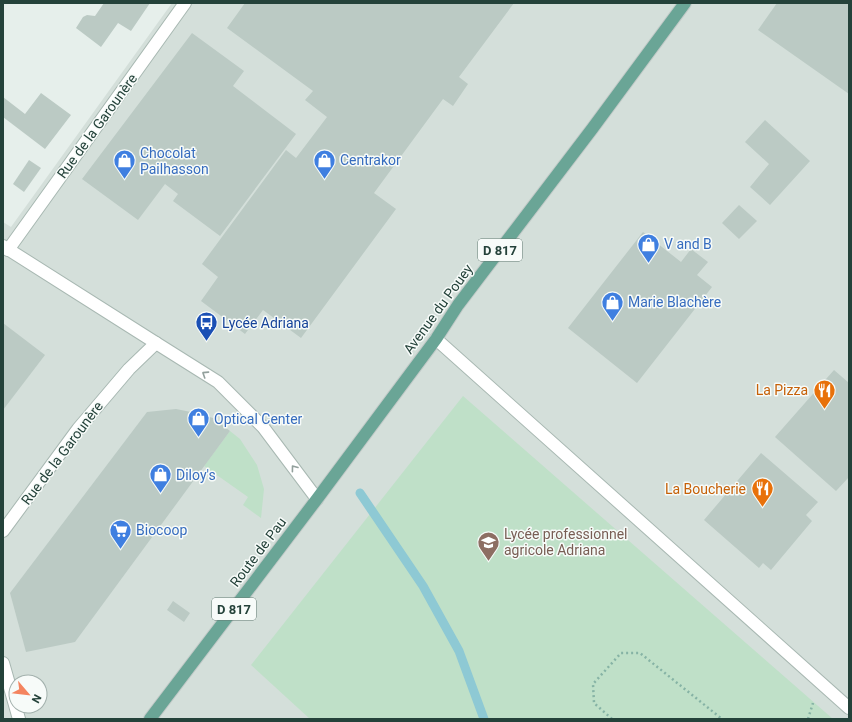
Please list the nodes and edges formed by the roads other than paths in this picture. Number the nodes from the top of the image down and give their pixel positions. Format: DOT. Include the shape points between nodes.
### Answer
graph roads {
  1 [pos="185,3"];
  2 [pos="685,3"];
  3 [pos="6,248"];
  4 [pos="436,339"];
  5 [pos="156,343"];
  6 [pos="317,499"];
  7 [pos="3,531"];
  8 [pos="3,663"];
  9 [pos="849,708"];
  10 [pos="19,719"];
  11 [pos="150,719"];
  1 -- 3 [label="street, Rue de la Garounère"];
  2 -- 4 [label="main road, Avenue du Pouey / D 817" via="458,305"];
  3 -- 5 [label="street, Rue de la Garounère"];
  4 -- 6 [label="main road, Avenue du Pouey / D 817"];
  4 -- 9 [label="street"];
  6 -- 5 [label="street, Rue de la Garounère, one-way" via="263,427 218,382"];
  5 -- 7 [label="street, Rue de la Garounère" via="129,368 78,429"];
  6 -- 11 [label="main road, Route de Pau / D 817"];
  8 -- 10 [label="street"];
}
